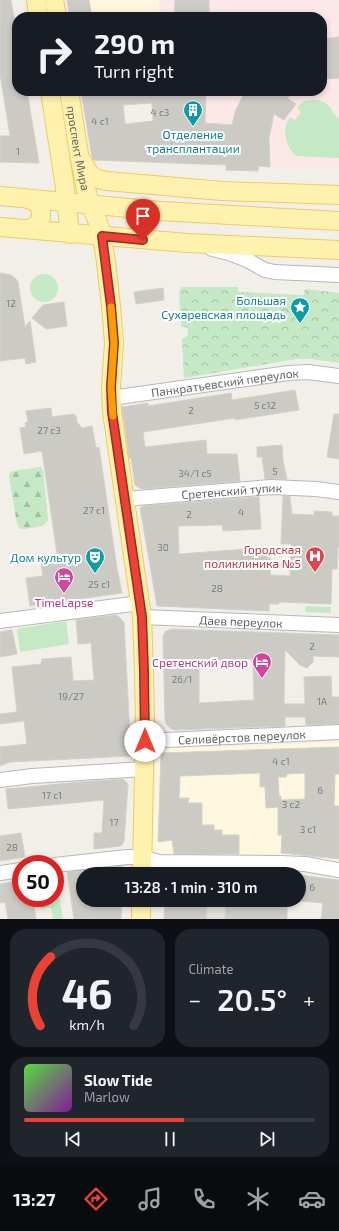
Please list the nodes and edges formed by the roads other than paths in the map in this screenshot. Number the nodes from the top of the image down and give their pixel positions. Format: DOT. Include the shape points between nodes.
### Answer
graph roads {
  1 [pos="36,0"];
  2 [pos="54,0"];
  3 [pos="37,12"];
  4 [pos="56,12"];
  5 [pos="51,96"];
  6 [pos="70,96"];
  7 [pos="79,154"];
  8 [pos="339,195"];
  9 [pos="0,196"];
  10 [pos="28,199"];
  11 [pos="66,203"];
  12 [pos="90,204"];
  13 [pos="160,211"];
  14 [pos="339,221"];
  15 [pos="0,227"];
  16 [pos="25,229"];
  17 [pos="70,234"];
  18 [pos="102,236"];
  19 [pos="157,241"];
  20 [pos="188,243"];
  21 [pos="339,250"];
  22 [pos="339,275"];
  23 [pos="339,376"];
  24 [pos="111,398"];
  25 [pos="339,492"];
  26 [pos="125,499"];
  27 [pos="141,610"];
  28 [pos="0,621"];
  29 [pos="339,625"];
  30 [pos="339,732"];
  31 [pos="145,741"];
  32 [pos="144,769"];
  33 [pos="0,780"];
  34 [pos="64,864"];
  35 [pos="142,866"];
  36 [pos="339,870"];
  37 [pos="12,871"];
  38 [pos="0,873"];
  39 [pos="141,907"];
  40 [pos="141,919"];
  1 -- 3 [label="main road"];
  2 -- 4 [label="main road"];
  5 -- 11 [label="main road, проспект Мира"];
  6 -- 7 [label="main road, проспект Мира"];
  7 -- 8 [label="main road" via="89,173 100,180 222,191"];
  7 -- 12 [label="main road, проспект Мира"];
  9 -- 10 [label="main road"];
  10 -- 11 [label="main road"];
  10 -- 16 [label="main road" via="37,203 42,213 35,227"];
  11 -- 12 [label="main road"];
  11 -- 17 [label="main road, проспект Мира"];
  12 -- 13 [label="main road"];
  12 -- 18 [label="main road, проспект Мира"];
  13 -- 14 [label="main road"];
  13 -- 19 [label="street" via="149,213 143,227 147,237"];
  15 -- 16 [label="main road"];
  16 -- 17 [label="main road"];
  17 -- 18 [label="main road"];
  18 -- 19 [label="main road"];
  18 -- 24 [label="main road, проспект Мира" via="114,343"];
  19 -- 20 [label="main road"];
  20 -- 21 [label="main road"];
  20 -- 22 [label="street" via="228,253 265,270"];
  23 -- 24 [label="street, Панкратьевский переулок" via="289,372"];
  24 -- 26 [label="main road, проспект Мира"];
  25 -- 26 [label="street, Сретенский тупик" via="271,487"];
  26 -- 27 [label="main road, проспект Мира"];
  27 -- 28 [label="street, Даев переулок"];
  27 -- 29 [label="street, Даев переулок"];
  27 -- 31 [label="main road, проспект Мира"];
  30 -- 31 [label="street, Селивёрстов переулок"];
  31 -- 32 [label="main road, проспект Мира"];
  32 -- 33 [label="street"];
  32 -- 35 [label="main road, проспект Мира"];
  34 -- 35 [label="street" via="127,857"];
  35 -- 36 [label="street" via="159,862 279,863 305,864"];
  37 -- 38 [label="street"];
  39 -- 40 [label="main road"];
}
